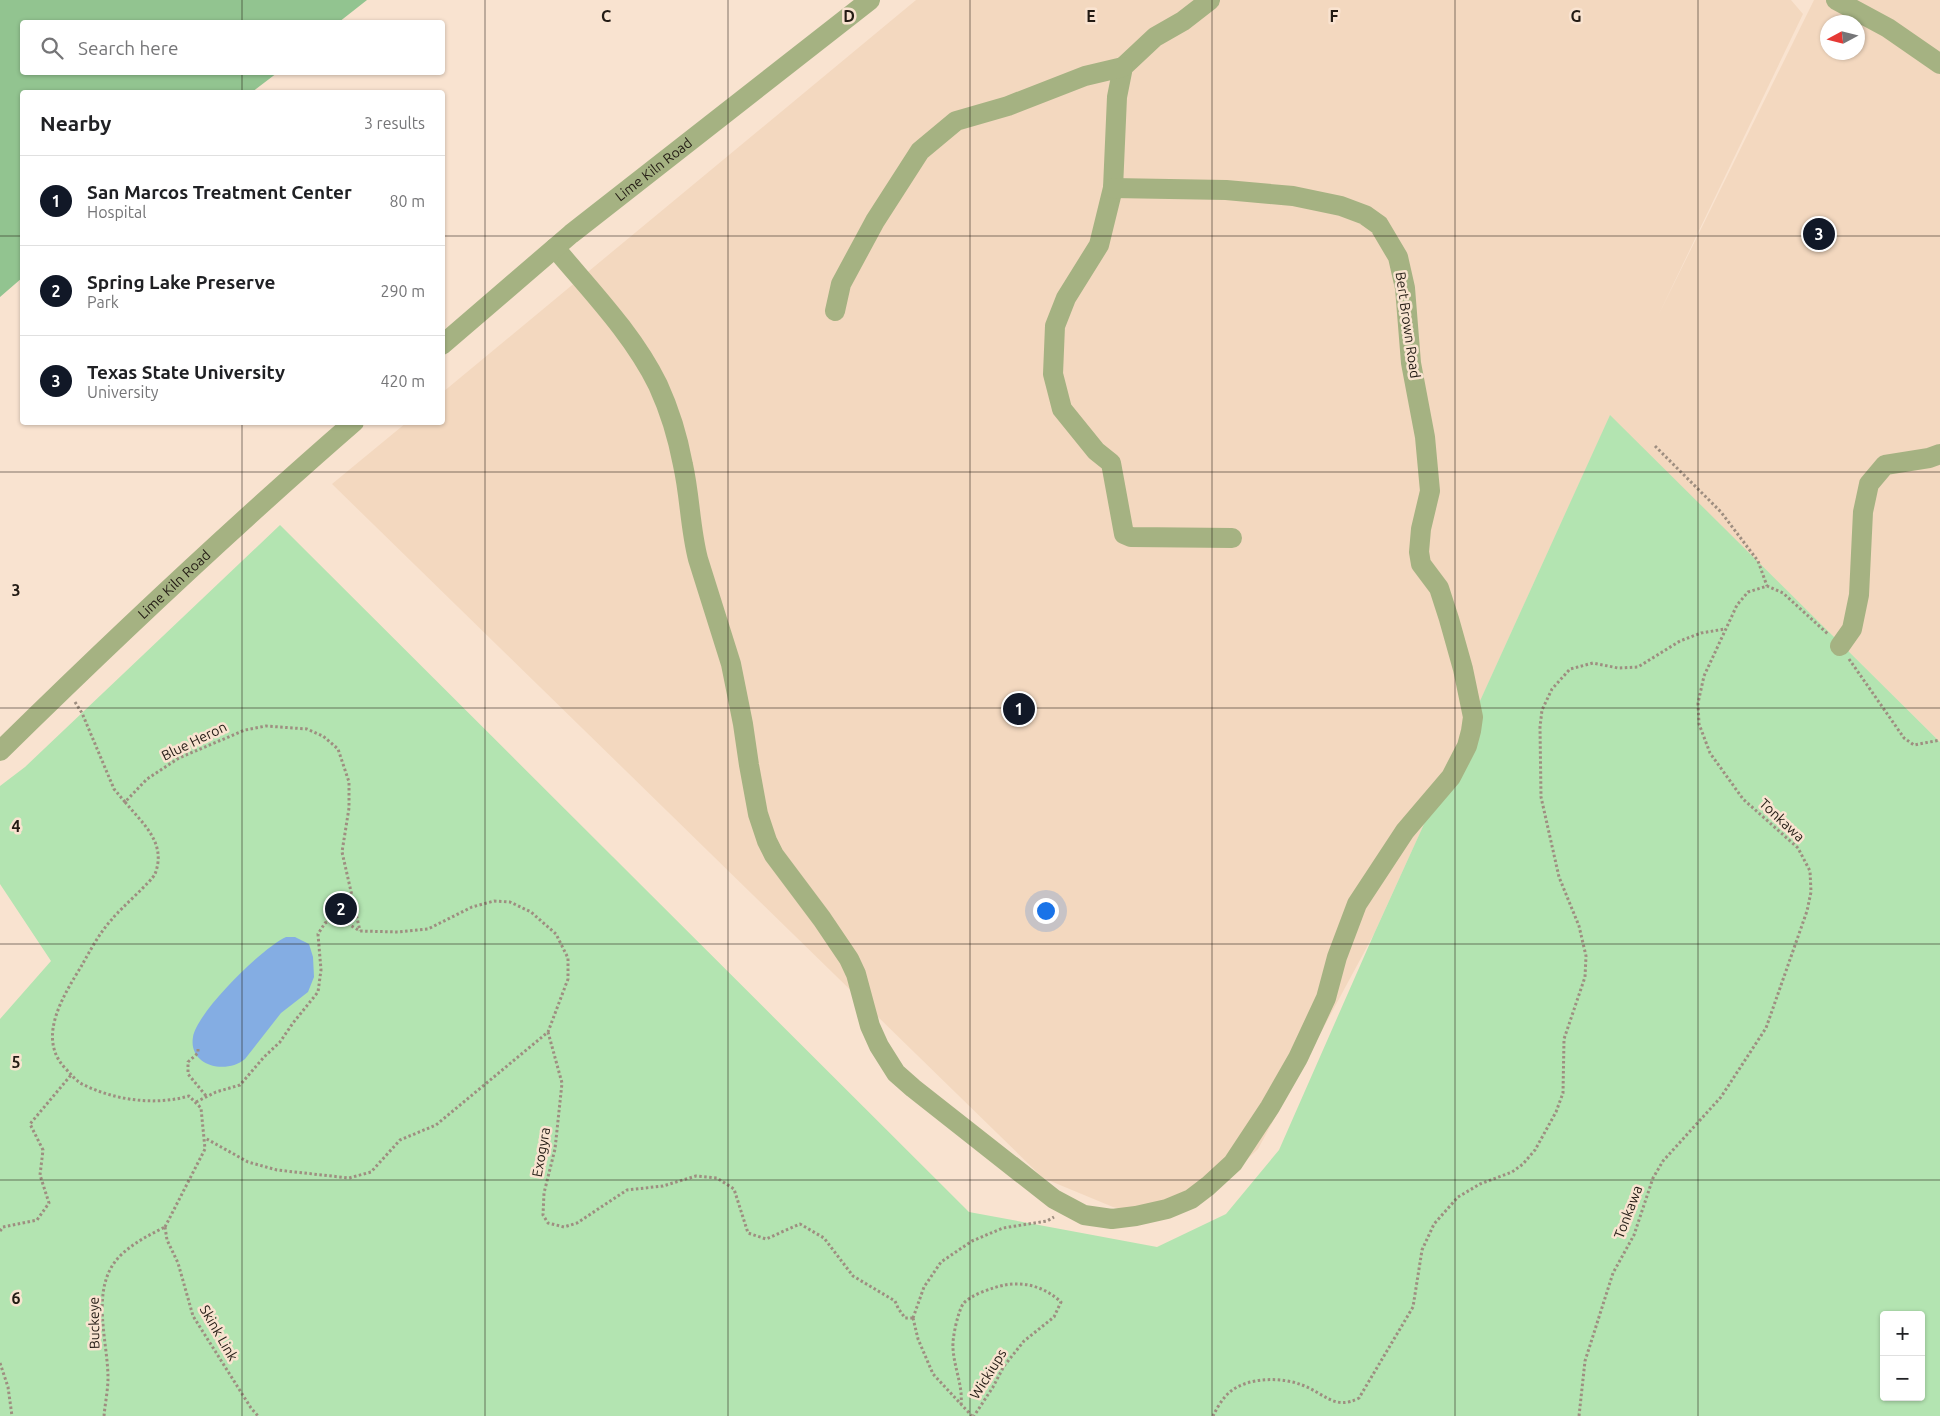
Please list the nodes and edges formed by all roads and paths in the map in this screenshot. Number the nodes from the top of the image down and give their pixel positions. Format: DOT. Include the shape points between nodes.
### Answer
graph roads {
  1 [pos="870,0"];
  2 [pos="1210,0"];
  3 [pos="1836,0"];
  4 [pos="1940,64"];
  5 [pos="1123,67"];
  6 [pos="1113,188"];
  7 [pos="555,248"];
  8 [pos="836,311"];
  9 [pos="445,342"];
  10 [pos="351,425"];
  11 [pos="1655,446"];
  12 [pos="1940,454"];
  13 [pos="1232,538"];
  14 [pos="1768,586"];
  15 [pos="1726,629"];
  16 [pos="1840,646"];
  17 [pos="66,686"];
  18 [pos="1940,740"];
  19 [pos="0,751"];
  20 [pos="125,802"];
  21 [pos="360,931"];
  22 [pos="548,1032"];
  23 [pos="198,1049"];
  24 [pos="71,1075"];
  25 [pos="207,1097"];
  26 [pos="196,1102"];
  27 [pos="205,1138"];
  28 [pos="1062,1204"];
  29 [pos="164,1227"];
  30 [pos="0,1231"];
  31 [pos="912,1318"];
  32 [pos="0,1363"];
  33 [pos="961,1405"];
  34 [pos="12,1416"];
  35 [pos="104,1416"];
  36 [pos="258,1416"];
  37 [pos="973,1416"];
  38 [pos="1213,1416"];
  39 [pos="1579,1416"];
  1 -- 7 [label="street, Lime Kiln Road"];
  2 -- 5 [label="street" via="1156,38"];
  3 -- 4 [label="street" via="1888,28"];
  5 -- 6 [label="street" via="1116,97"];
  5 -- 8 [label="street" via="1085,76 1008,106 956,121 920,150 875,221 841,284"];
  6 -- 13 [label="street" via="1099,245 1066,298 1055,326 1053,374 1062,409 1096,451 1111,463 1124,534 1131,537"];
  6 -- 28 [label="street, Bert Brown Road" via="1226,190 1293,196 1341,206 1365,215 1379,225 1398,257 1405,288 1411,363 1425,437 1430,490 1421,528 1421,564 1439,588 1464,669 1474,717 1460,762 1405,831 1357,904 1326,998 1306,1042 1270,1107 1233,1163 1191,1199 1152,1213 1099,1218"];
  7 -- 9 [label="street, Lime Kiln Road"];
  7 -- 28 [label="street, Bert Brown Road" via="620,325 663,398 683,464 694,545 731,664 758,814 770,848 849,959 870,1026 896,1072"];
  10 -- 17 [label="street, Lime Kiln Road"];
  11 -- 14 [label="path" via="1721,512 1758,561"];
  12 -- 16 [label="street" via="1886,465 1869,484 1863,512 1859,596 1852,629"];
  14 -- 15 [label="path, Tonkawa" via="1748,592 1736,606"];
  14 -- 16 [label="path" via="1783,593"];
  15 -- 38 [label="path" via="1680,641 1638,667 1618,668 1593,663 1570,669 1552,689 1542,710 1541,797 1559,877 1579,926 1586,956 1585,977 1564,1038 1563,1093 1535,1150 1512,1172 1480,1184 1458,1197 1434,1224 1422,1250 1413,1307 1359,1398 1350,1403 1334,1402 1302,1385 1274,1380 1253,1382 1231,1391"];
  15 -- 39 [label="path, Tonkawa" via="1704,676 1698,703 1699,724 1710,753 1743,798 1798,848 1810,872 1811,892 1766,1028 1721,1097 1663,1161 1653,1178 1634,1235 1613,1273 1585,1360"];
  16 -- 18 [label="path" via="1904,738 1914,745"];
  17 -- 19 [label="street, Lime Kiln Road"];
  17 -- 20 [label="path" via="82,713 114,789"];
  20 -- 21 [label="path, Blue Heron" via="147,779 179,758 245,730 266,726 307,729 324,736 338,749 349,782 349,808 342,852"];
  20 -- 24 [label="path" via="152,833 159,850 154,875 112,918 60,1001 52,1036 58,1060"];
  21 -- 22 [label="path" via="428,929 472,907 494,901 510,902 531,912 556,934 568,958 568,979"];
  21 -- 25 [label="path" via="338,918 325,923 318,934 321,970 318,992 280,1042 240,1085"];
  22 -- 27 [label="path" via="436,1124 400,1140 371,1172 349,1178 278,1170 248,1162"];
  22 -- 31 [label="path, Exogyra" via="562,1083 555,1149 544,1193 543,1215 548,1223 564,1227 576,1223 627,1190 663,1186 696,1176 717,1178 734,1189 748,1233 766,1238 800,1224 824,1238 853,1276 895,1300 905,1318"];
  23 -- 25 [label="path" via="188,1062 188,1074"];
  24 -- 26 [label="path" via="101,1093 132,1100 177,1100 189,1096"];
  24 -- 30 [label="path" via="30,1124 43,1150 40,1175 49,1204 37,1220 3,1227"];
  25 -- 26 [label="path"];
  26 -- 27 [label="path" via="201,1108"];
  27 -- 29 [label="path" via="205,1149"];
  28 -- 31 [label="path" via="1054,1218 1003,1228 972,1241 941,1262 924,1287"];
  29 -- 35 [label="path, Buckeye" via="136,1242 118,1257 109,1273 102,1325 108,1378"];
  29 -- 36 [label="path, Skink Link" via="193,1316"];
  31 -- 33 [label="path" via="933,1374"];
  32 -- 34 [label="path" via="8,1387"];
  33 -- 37 [label="path"];
  33 -- 37 [label="path, Wickiups" via="962,1393 953,1348 964,1304 983,1291 1005,1285 1028,1284 1051,1293 1061,1302 1054,1317 1024,1341"];
}
